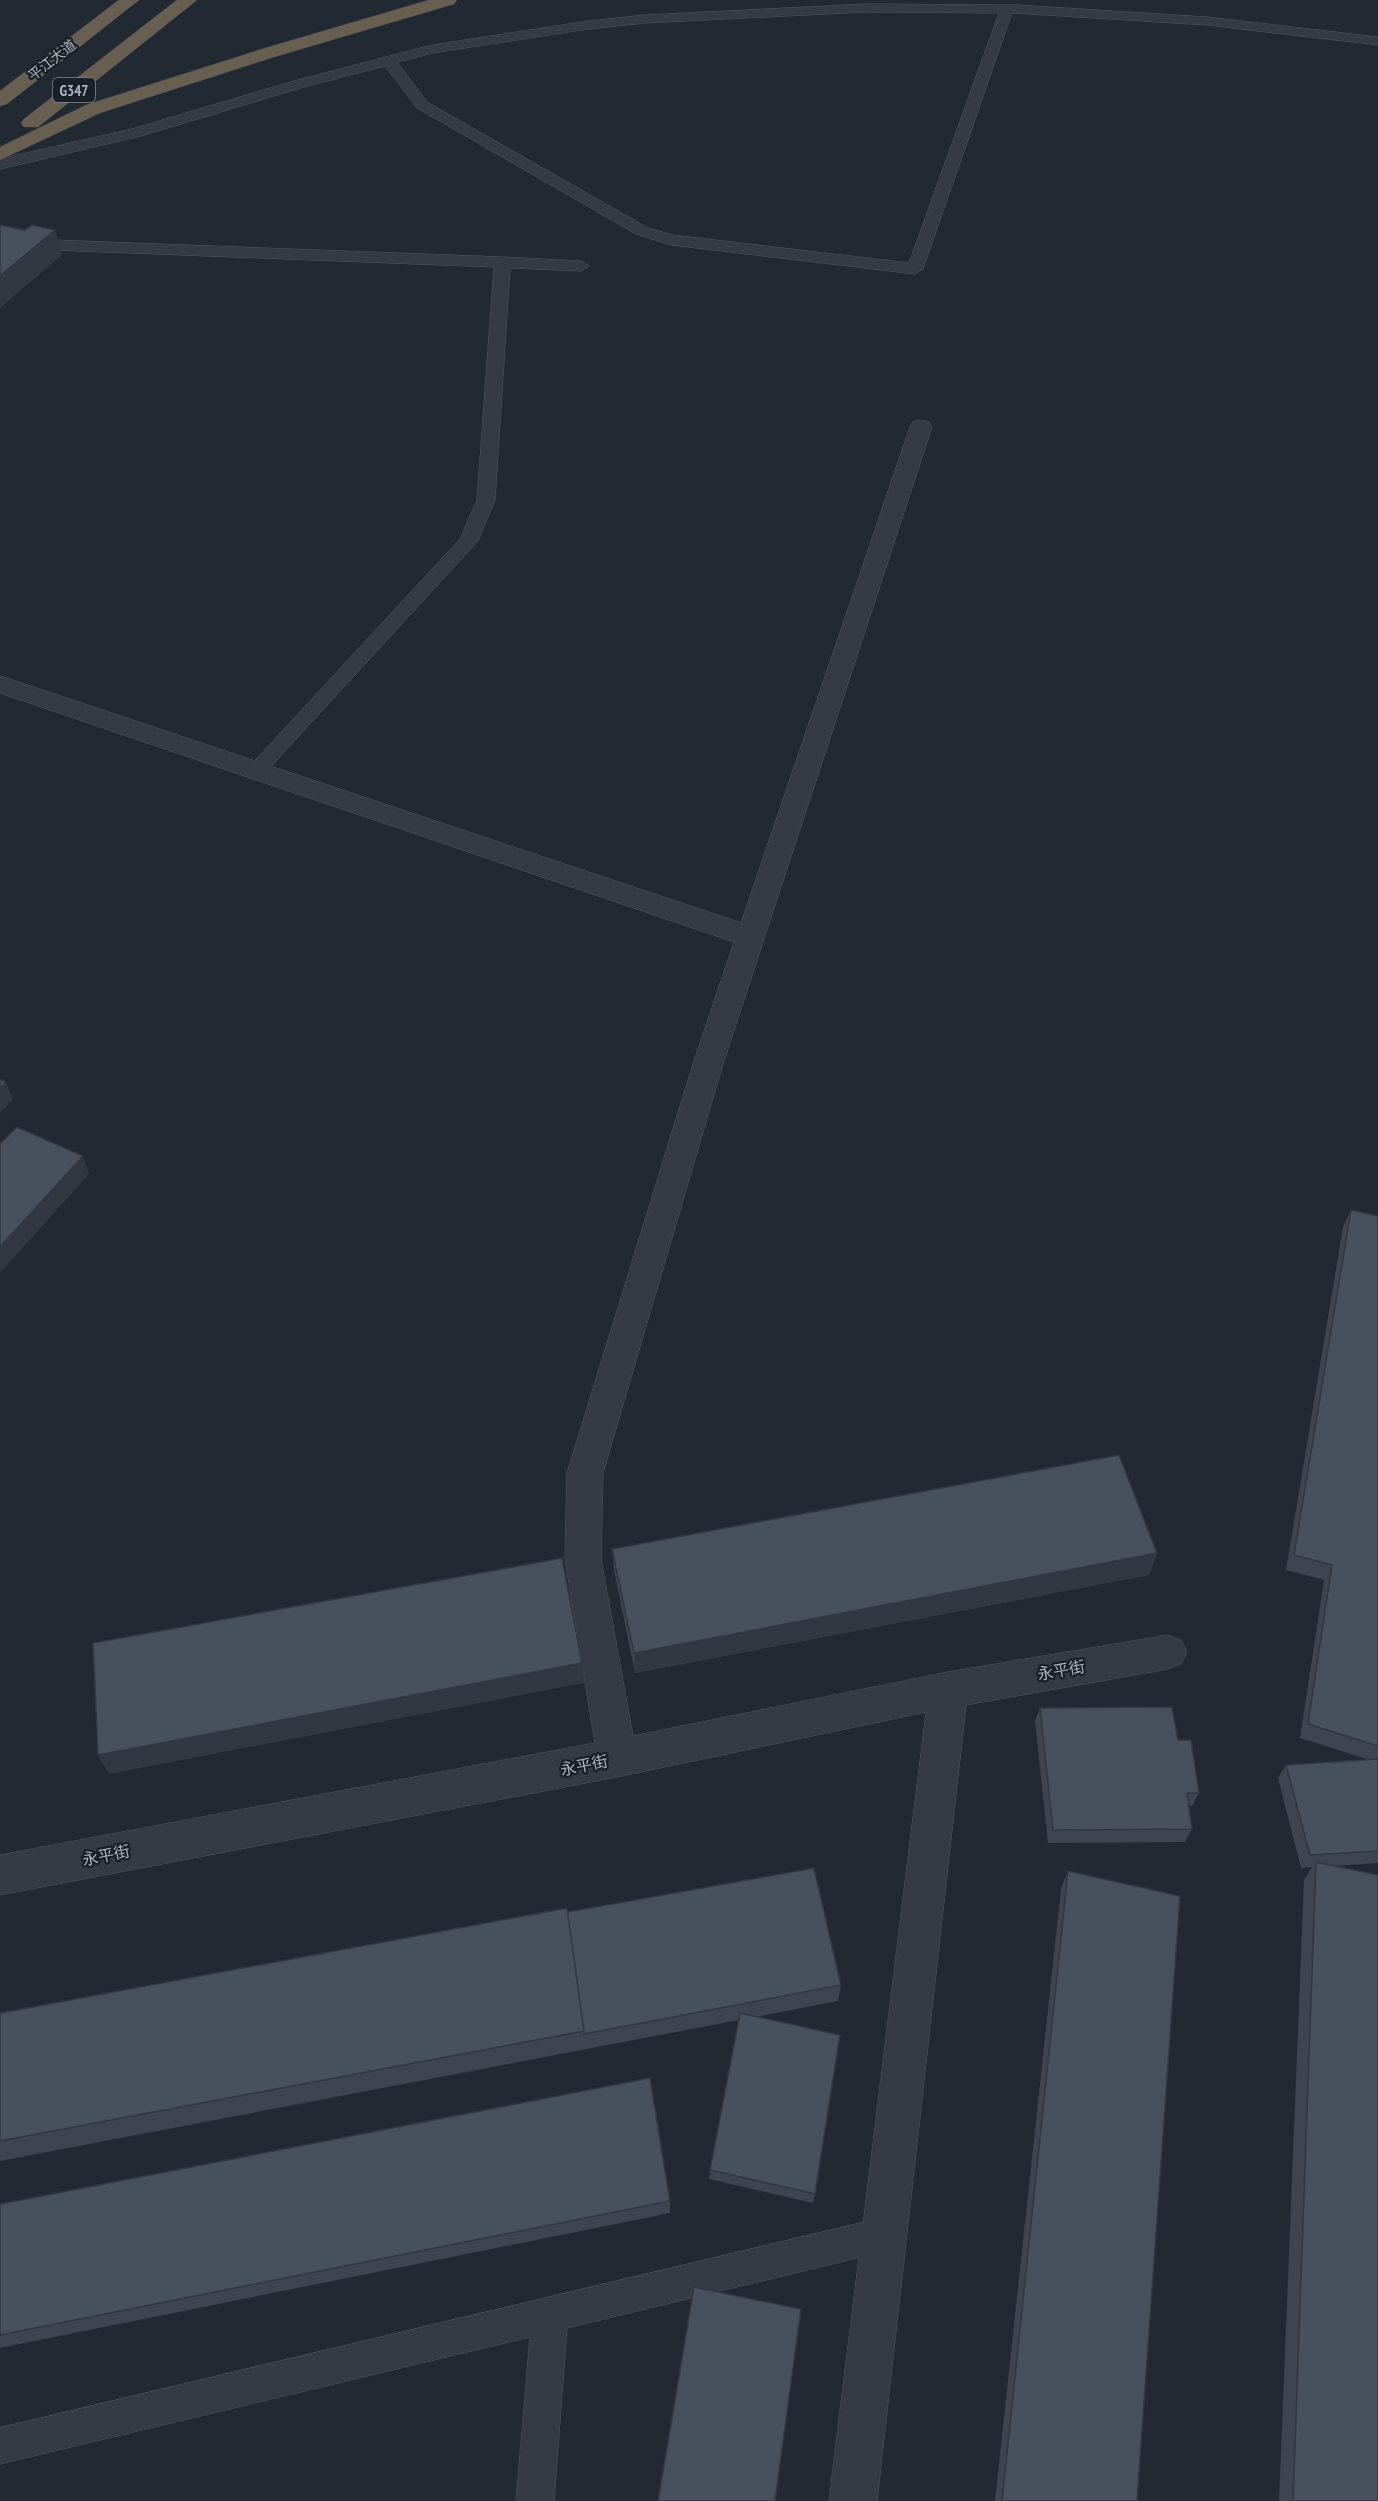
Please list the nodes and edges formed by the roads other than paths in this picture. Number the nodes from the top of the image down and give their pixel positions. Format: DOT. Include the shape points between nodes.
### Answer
graph roads {
  1 [pos="130,0"];
  2 [pos="188,0"];
  3 [pos="448,0"];
  4 [pos="1007,9"];
  5 [pos="1378,41"];
  6 [pos="388,60"];
  7 [pos="0,100"];
  8 [pos="0,148"];
  9 [pos="0,154"];
  10 [pos="0,164"];
  11 [pos="0,243"];
  12 [pos="502,262"];
  13 [pos="580,266"];
  14 [pos="921,427"];
  15 [pos="0,684"];
  16 [pos="256,770"];
  17 [pos="751,937"];
  18 [pos="1167,1652"];
  19 [pos="948,1690"];
  20 [pos="616,1758"];
  21 [pos="0,1875"];
  22 [pos="886,2234"];
  23 [pos="550,2314"];
  24 [pos="0,2446"];
  25 [pos="535,2501"];
  26 [pos="853,2501"];
  1 -- 7 [label="highway, 平江大道 / G347"];
  2 -- 8 [label="highway, G347"];
  3 -- 9 [label="highway" via="93,109"];
  4 -- 5 [label="lane" via="1207,21"];
  4 -- 6 [label="lane" via="857,8 645,19 484,40"];
  4 -- 6 [label="lane" via="915,269 671,240 642,231 422,105"];
  6 -- 10 [label="lane" via="136,133"];
  11 -- 12 [label="lane"];
  12 -- 13 [label="lane"];
  12 -- 16 [label="lane" via="486,500 469,541"];
  14 -- 17 [label="street"];
  15 -- 16 [label="street"];
  16 -- 17 [label="street"];
  17 -- 20 [label="street" via="708,1064 585,1473 583,1559"];
  18 -- 19 [label="street, 永平街"];
  19 -- 20 [label="street, 永平街"];
  19 -- 22 [label="street"];
  20 -- 21 [label="street, 永平街"];
  22 -- 23 [label="lane"];
  22 -- 26 [label="street"];
  23 -- 24 [label="lane"];
  23 -- 25 [label="lane"];
}
